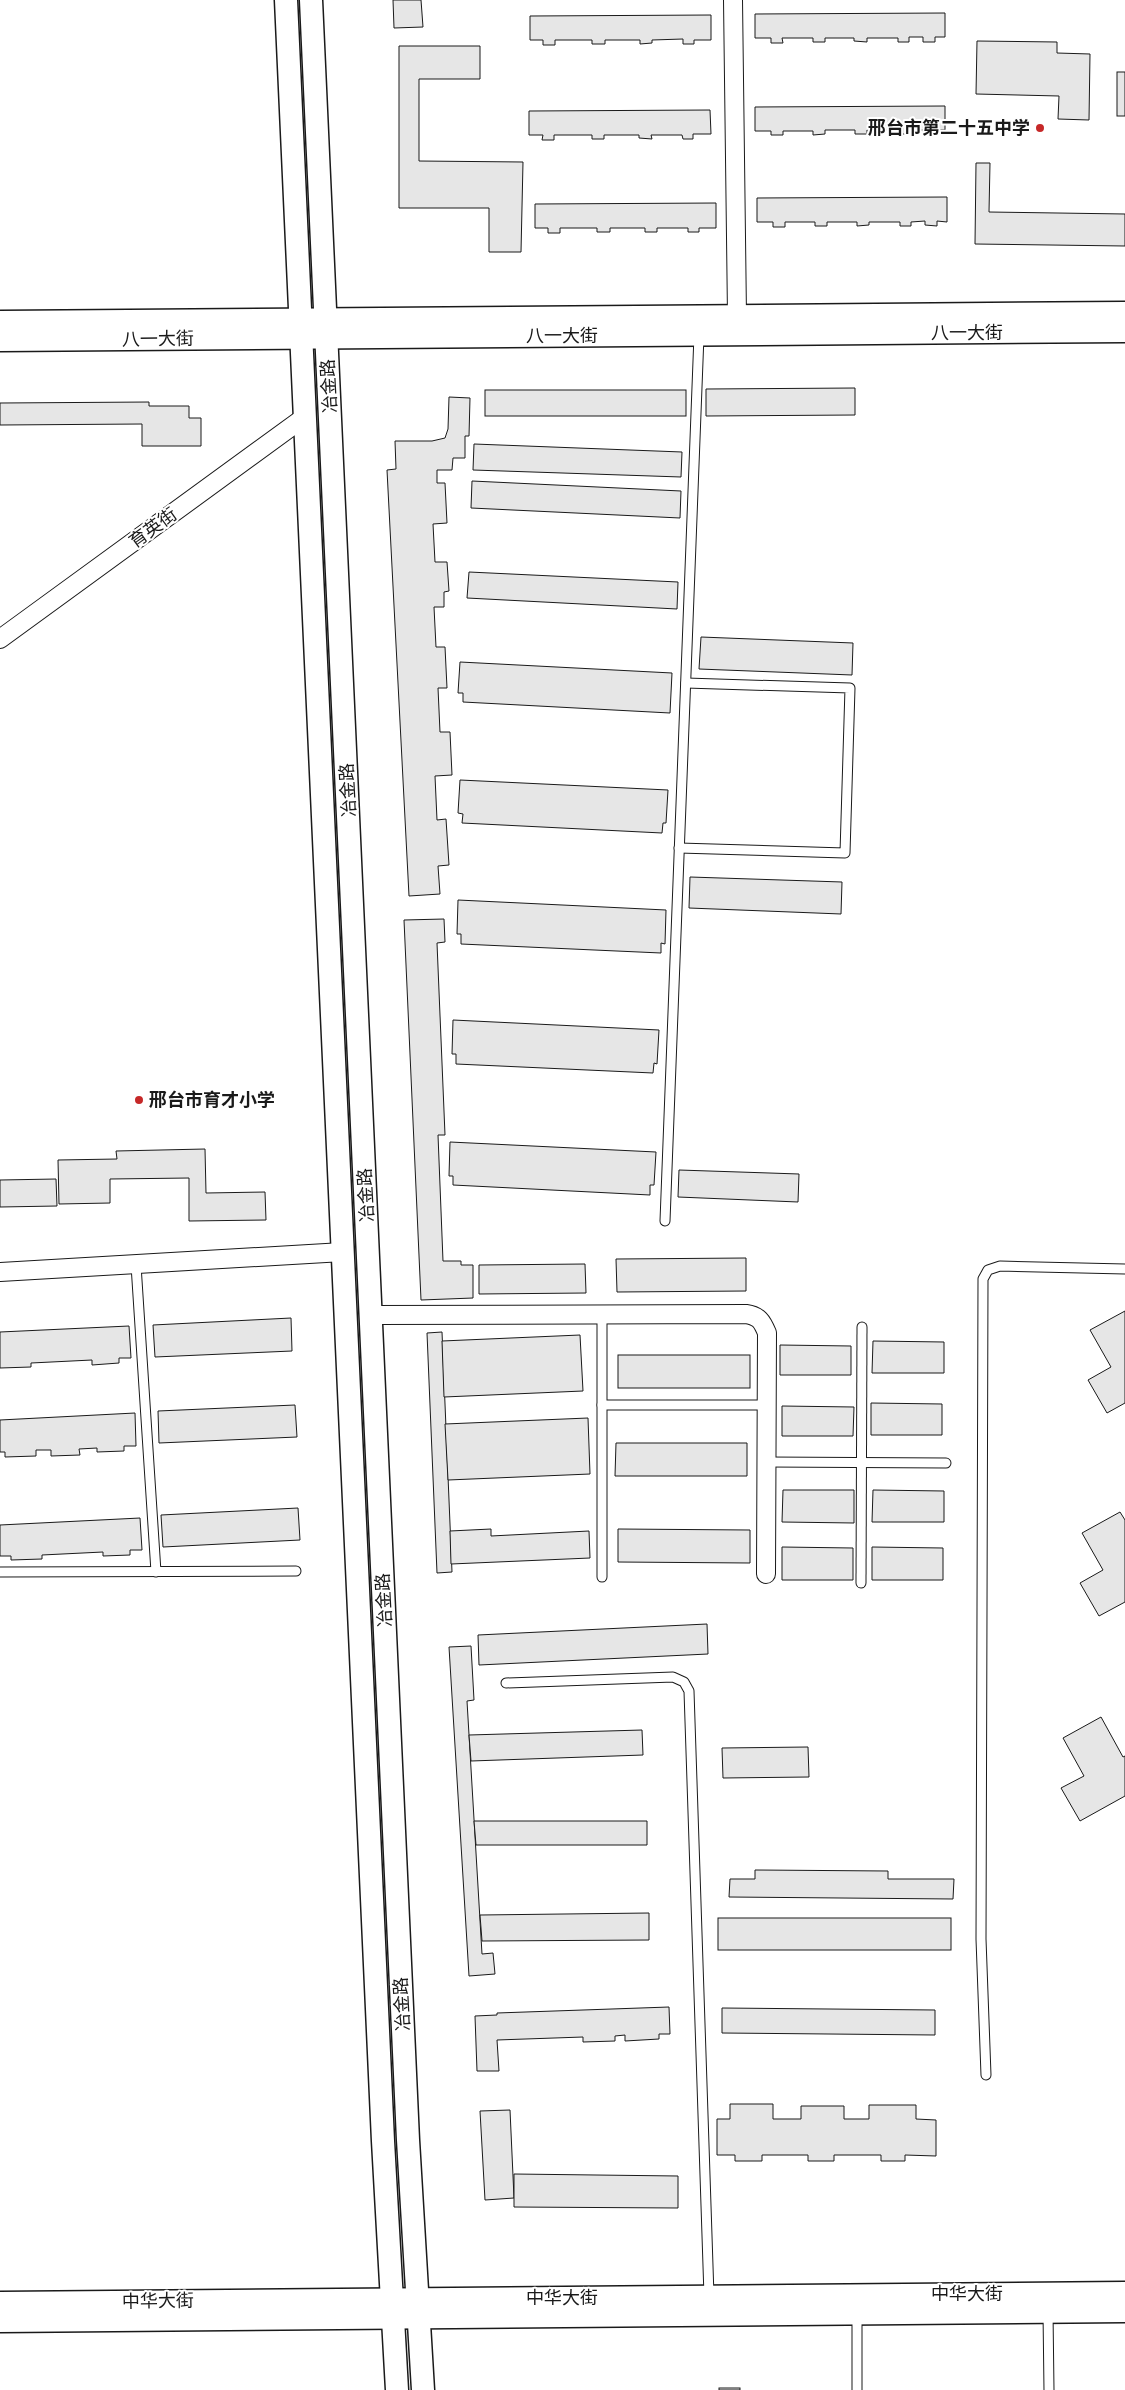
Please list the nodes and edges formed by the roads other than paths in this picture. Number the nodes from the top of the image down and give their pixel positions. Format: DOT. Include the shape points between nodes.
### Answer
graph roads {
  1 [pos="286,0"];
  2 [pos="311,0"];
  3 [pos="733,0"];
  4 [pos="1125,313"];
  5 [pos="737,316"];
  6 [pos="0,322"];
  7 [pos="302,328"];
  8 [pos="327,328"];
  9 [pos="1125,331"];
  10 [pos="700,335"];
  11 [pos="0,340"];
  12 [pos="306,416"];
  13 [pos="0,639"];
  14 [pos="686,683"];
  15 [pos="680,848"];
  16 [pos="665,1221"];
  17 [pos="343,1252"];
  18 [pos="136,1264"];
  19 [pos="1125,1269"];
  20 [pos="0,1272"];
  21 [pos="602,1314"];
  22 [pos="371,1315"];
  23 [pos="862,1327"];
  24 [pos="602,1405"];
  25 [pos="767,1405"];
  26 [pos="766,1462"];
  27 [pos="862,1462"];
  28 [pos="946,1463"];
  29 [pos="0,1572"];
  30 [pos="156,1572"];
  31 [pos="296,1572"];
  32 [pos="766,1574"];
  33 [pos="602,1578"];
  34 [pos="861,1583"];
  35 [pos="506,1683"];
  36 [pos="986,2075"];
  37 [pos="1125,2293"];
  38 [pos="709,2296"];
  39 [pos="0,2303"];
  40 [pos="392,2308"];
  41 [pos="418,2308"];
  42 [pos="1048,2312"];
  43 [pos="1125,2312"];
  44 [pos="857,2313"];
  45 [pos="0,2321"];
  46 [pos="397,2390"];
  47 [pos="423,2390"];
  48 [pos="857,2390"];
  49 [pos="1049,2390"];
  1 -- 7 [label="street, 冶金路"];
  2 -- 8 [label="street, 冶金路"];
  3 -- 5 [label="street"];
  4 -- 5 [label="street, 八一大街"];
  5 -- 8 [label="street, 八一大街"];
  6 -- 7 [label="street, 八一大街"];
  7 -- 8 [label="street, 八一大街"];
  7 -- 11 [label="street, 八一大街"];
  7 -- 12 [label="street, 冶金路"];
  8 -- 10 [label="street, 八一大街"];
  8 -- 22 [label="street, 冶金路"];
  9 -- 10 [label="street, 八一大街"];
  10 -- 14 [label="lane"];
  12 -- 13 [label="street, 育英街"];
  12 -- 17 [label="street, 冶金路"];
  14 -- 15 [label="lane"];
  14 -- 15 [label="lane" via="850,688 845,853"];
  15 -- 16 [label="lane"];
  17 -- 18 [label="street"];
  17 -- 40 [label="street, 冶金路"];
  18 -- 20 [label="street"];
  18 -- 30 [label="lane"];
  19 -- 36 [label="lane" via="1000,1266 988,1270 983,1279 981,1939"];
  21 -- 22 [label="street"];
  21 -- 24 [label="lane"];
  21 -- 25 [label="street" via="756,1316 762,1320 767,1333"];
  22 -- 41 [label="street, 冶金路"];
  23 -- 27 [label="lane"];
  24 -- 25 [label="lane"];
  24 -- 33 [label="lane"];
  25 -- 26 [label="street"];
  26 -- 27 [label="lane"];
  26 -- 32 [label="street"];
  27 -- 28 [label="lane"];
  27 -- 34 [label="lane"];
  29 -- 30 [label="lane"];
  30 -- 31 [label="lane"];
  35 -- 38 [label="lane" via="673,1677 684,1682 689,1691"];
  37 -- 38 [label="street, 中华大街"];
  38 -- 41 [label="street, 中华大街"];
  39 -- 40 [label="street, 中华大街"];
  40 -- 41 [label="street, 中华大街"];
  40 -- 45 [label="street, 中华大街"];
  40 -- 46 [label="street, 冶金路"];
  41 -- 44 [label="street, 中华大街"];
  41 -- 47 [label="street, 冶金路"];
  42 -- 43 [label="street, 中华大街"];
  42 -- 44 [label="street, 中华大街"];
  42 -- 49 [label="lane"];
  44 -- 48 [label="lane"];
}
